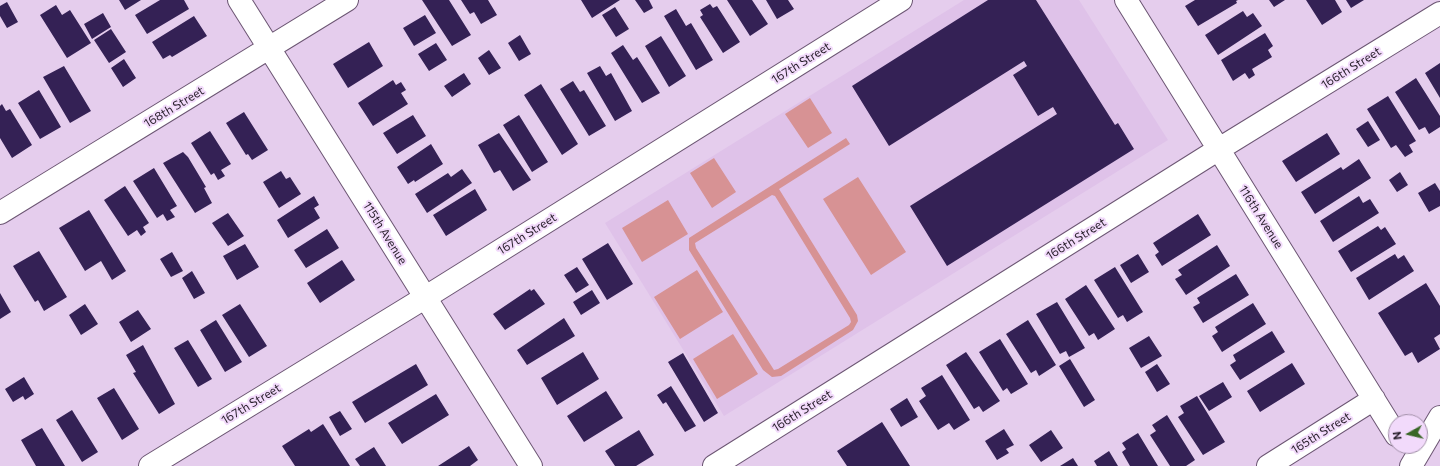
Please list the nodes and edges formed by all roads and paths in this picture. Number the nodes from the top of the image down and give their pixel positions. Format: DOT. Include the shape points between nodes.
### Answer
graph roads {
  1 [pos="238,0"];
  2 [pos="347,0"];
  3 [pos="901,0"];
  4 [pos="1126,0"];
  5 [pos="1440,13"];
  6 [pos="269,49"];
  7 [pos="1219,149"];
  8 [pos="0,213"];
  9 [pos="426,297"];
  10 [pos="1374,399"];
  11 [pos="1440,417"];
  12 [pos="1388,422"];
  13 [pos="1409,458"];
  14 [pos="150,466"];
  15 [pos="531,466"];
  16 [pos="714,466"];
  17 [pos="1268,466"];
  1 -- 6 [label="street, 115th Avenue"];
  2 -- 6 [label="street, 168th Street"];
  3 -- 9 [label="street, 167th Street"];
  4 -- 7 [label="street, 116th Avenue"];
  5 -- 7 [label="street, 166th Street"];
  6 -- 8 [label="street, 168th Street"];
  6 -- 9 [label="street, 115th Avenue"];
  7 -- 10 [label="street, 116th Avenue"];
  7 -- 16 [label="street, 166th Street"];
  9 -- 14 [label="street, 167th Street"];
  9 -- 15 [label="street, 115th Avenue"];
  10 -- 12 [label="street, 116th Avenue"];
  10 -- 17 [label="street, 165th Street"];
  11 -- 13 [label="street"];
}
